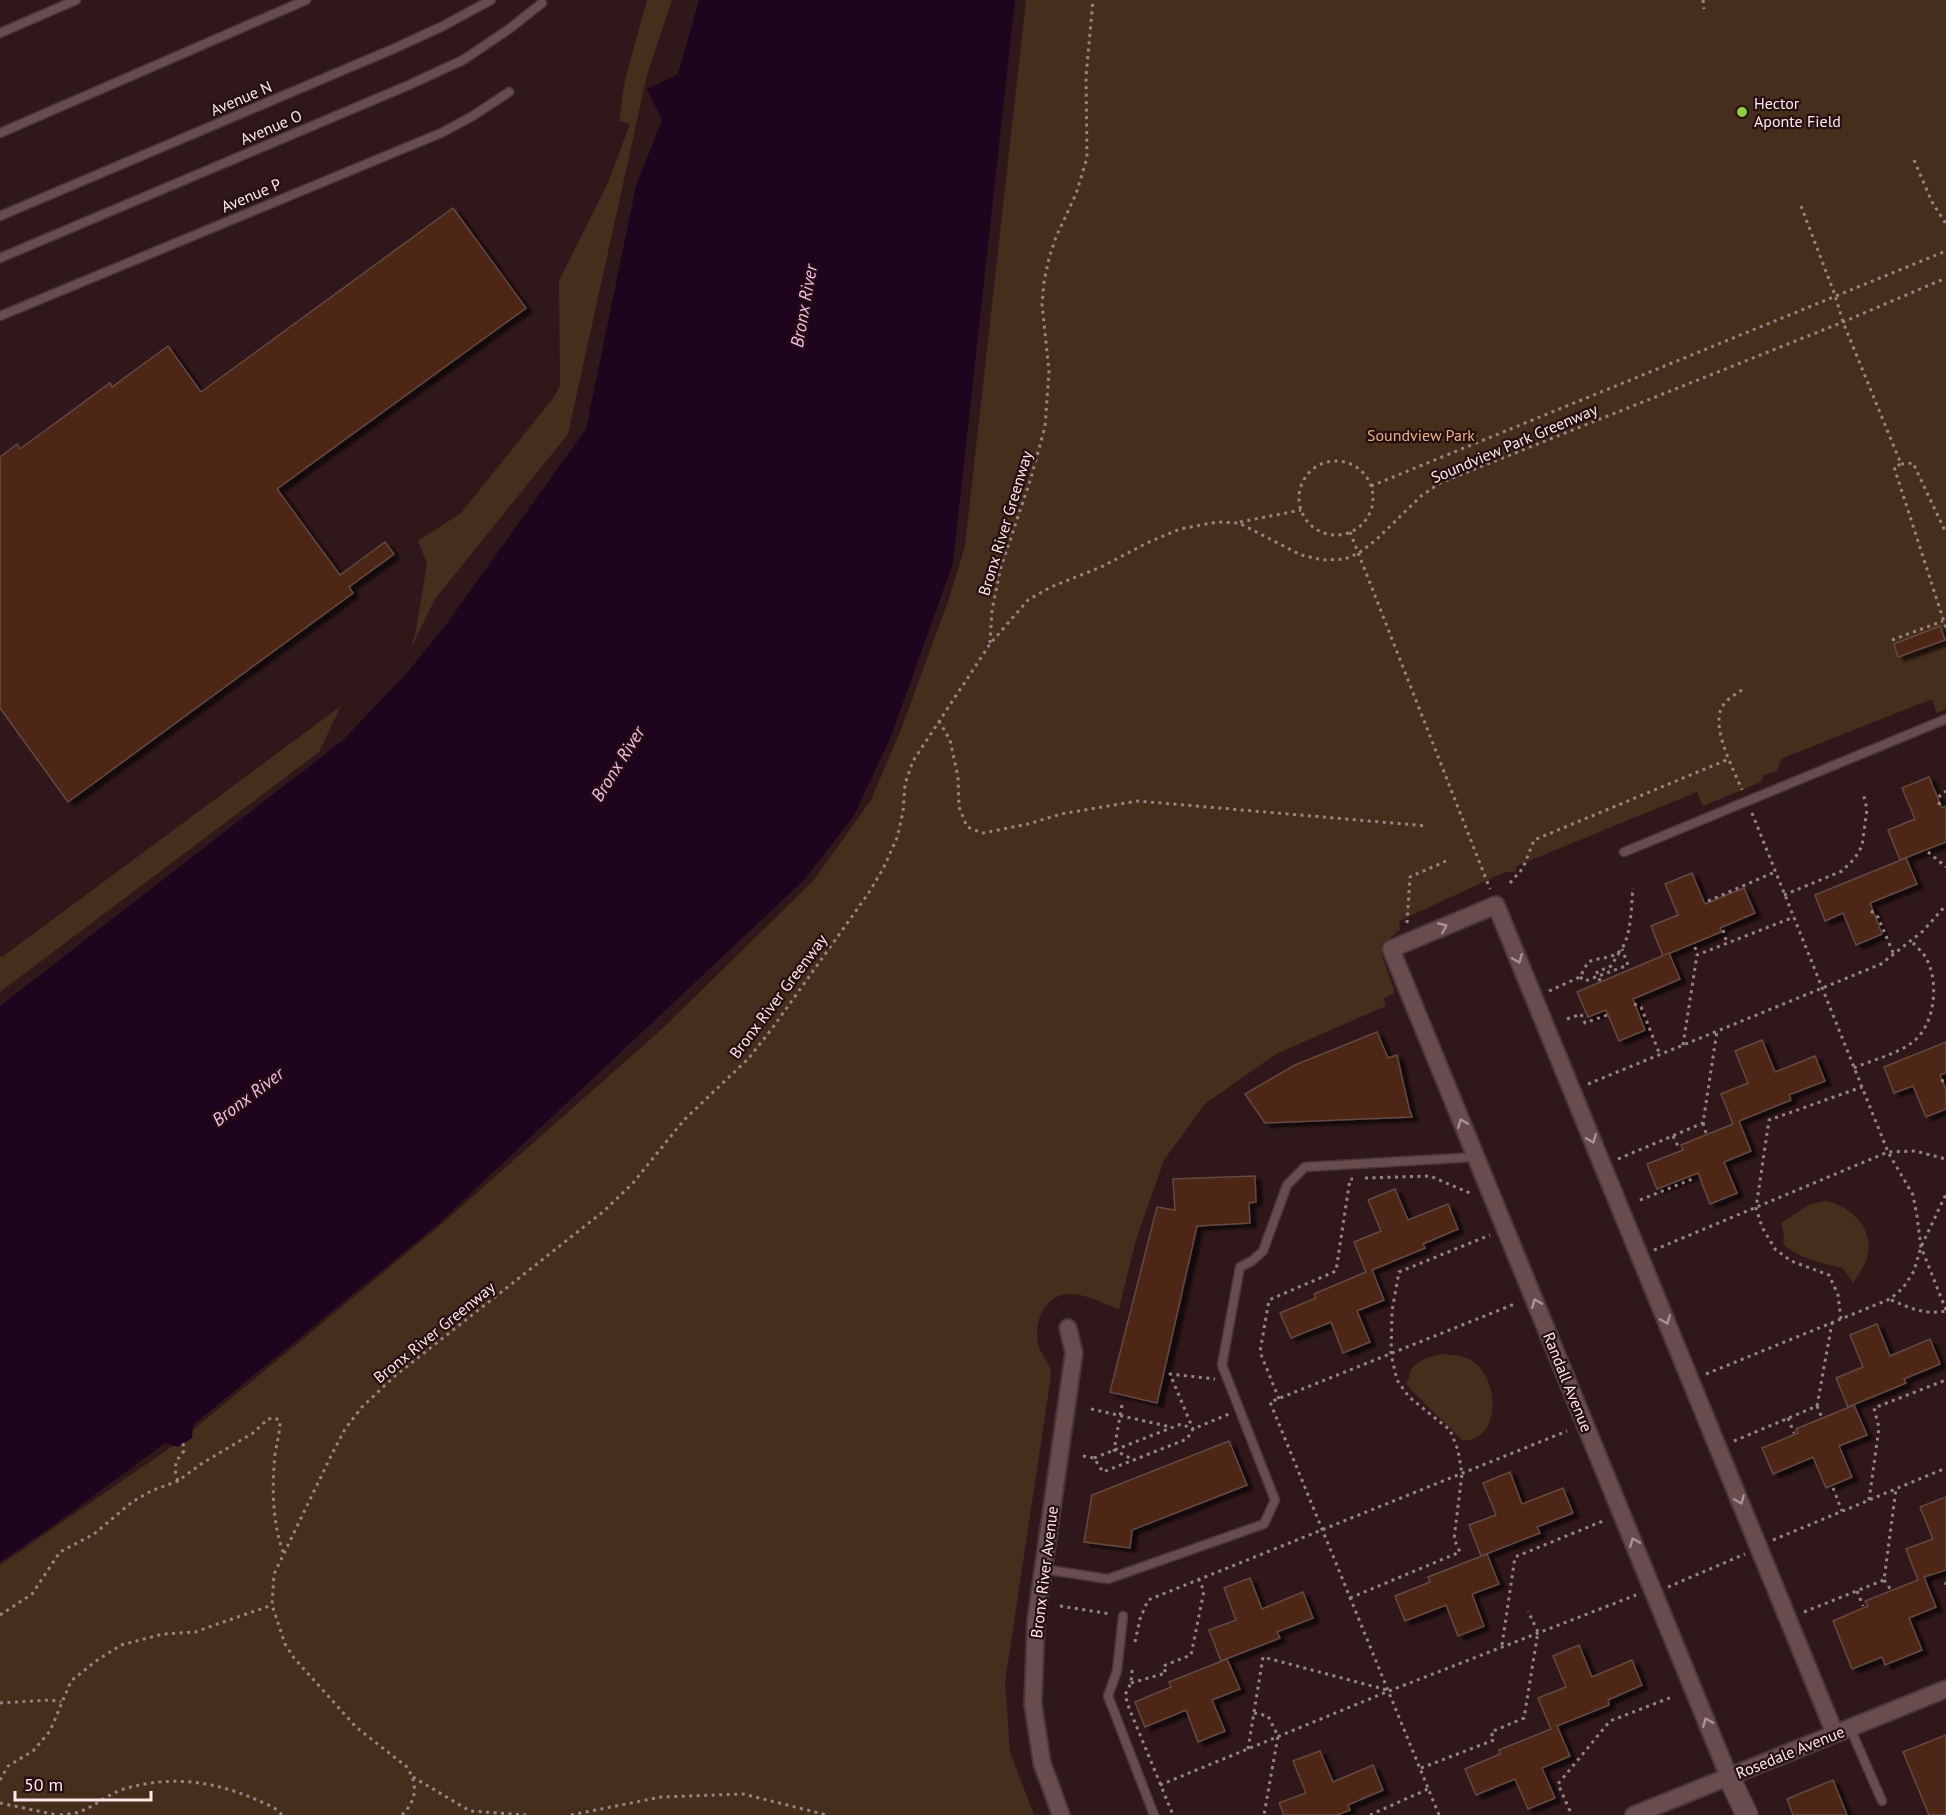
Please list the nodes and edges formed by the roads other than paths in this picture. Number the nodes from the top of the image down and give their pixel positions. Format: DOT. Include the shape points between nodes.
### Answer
graph roads {
  1 [pos="76,0"];
  2 [pos="306,0"];
  3 [pos="491,0"];
  4 [pos="542,3"];
  5 [pos="0,33"];
  6 [pos="509,92"];
  7 [pos="0,133"];
  8 [pos="0,216"];
  9 [pos="0,258"];
  10 [pos="0,316"];
  11 [pos="1946,719"];
  12 [pos="1624,852"];
  13 [pos="1476,1157"];
  14 [pos="1068,1328"];
  15 [pos="1043,1569"];
  16 [pos="1123,1616"];
  17 [pos="1946,1689"];
  18 [pos="1843,1731"];
  19 [pos="1730,1777"];
  20 [pos="1881,1801"];
  21 [pos="1061,1815"];
  22 [pos="1154,1815"];
  23 [pos="1634,1815"];
  24 [pos="1747,1815"];
  1 -- 5 [label="lane"];
  2 -- 7 [label="lane"];
  3 -- 8 [label="lane, Avenue N" via="393,49"];
  4 -- 9 [label="lane, Avenue O" via="463,60"];
  6 -- 10 [label="lane, Avenue P" via="441,133"];
  11 -- 12 [label="lane"];
  13 -- 15 [label="lane" via="1305,1167 1287,1185 1263,1251 1240,1267 1222,1365 1275,1500 1264,1524 1108,1579"];
  13 -- 18 [label="street, Randall Avenue, one-way" via="1391,949 1496,904 1718,1448 1751,1550"];
  19 -- 13 [label="street, Randall Avenue, one-way"];
  14 -- 15 [label="street, Bronx River Avenue" via="1074,1353"];
  15 -- 21 [label="street, Bronx River Avenue" via="1036,1620 1033,1704 1042,1763"];
  16 -- 22 [label="lane" via="1117,1671 1108,1696"];
  17 -- 18 [label="street, Rosedale Avenue"];
  18 -- 19 [label="street, Rosedale Avenue"];
  18 -- 20 [label="lane"];
  19 -- 23 [label="street, Rosedale Avenue"];
  19 -- 24 [label="street, Randall Avenue"];
}
